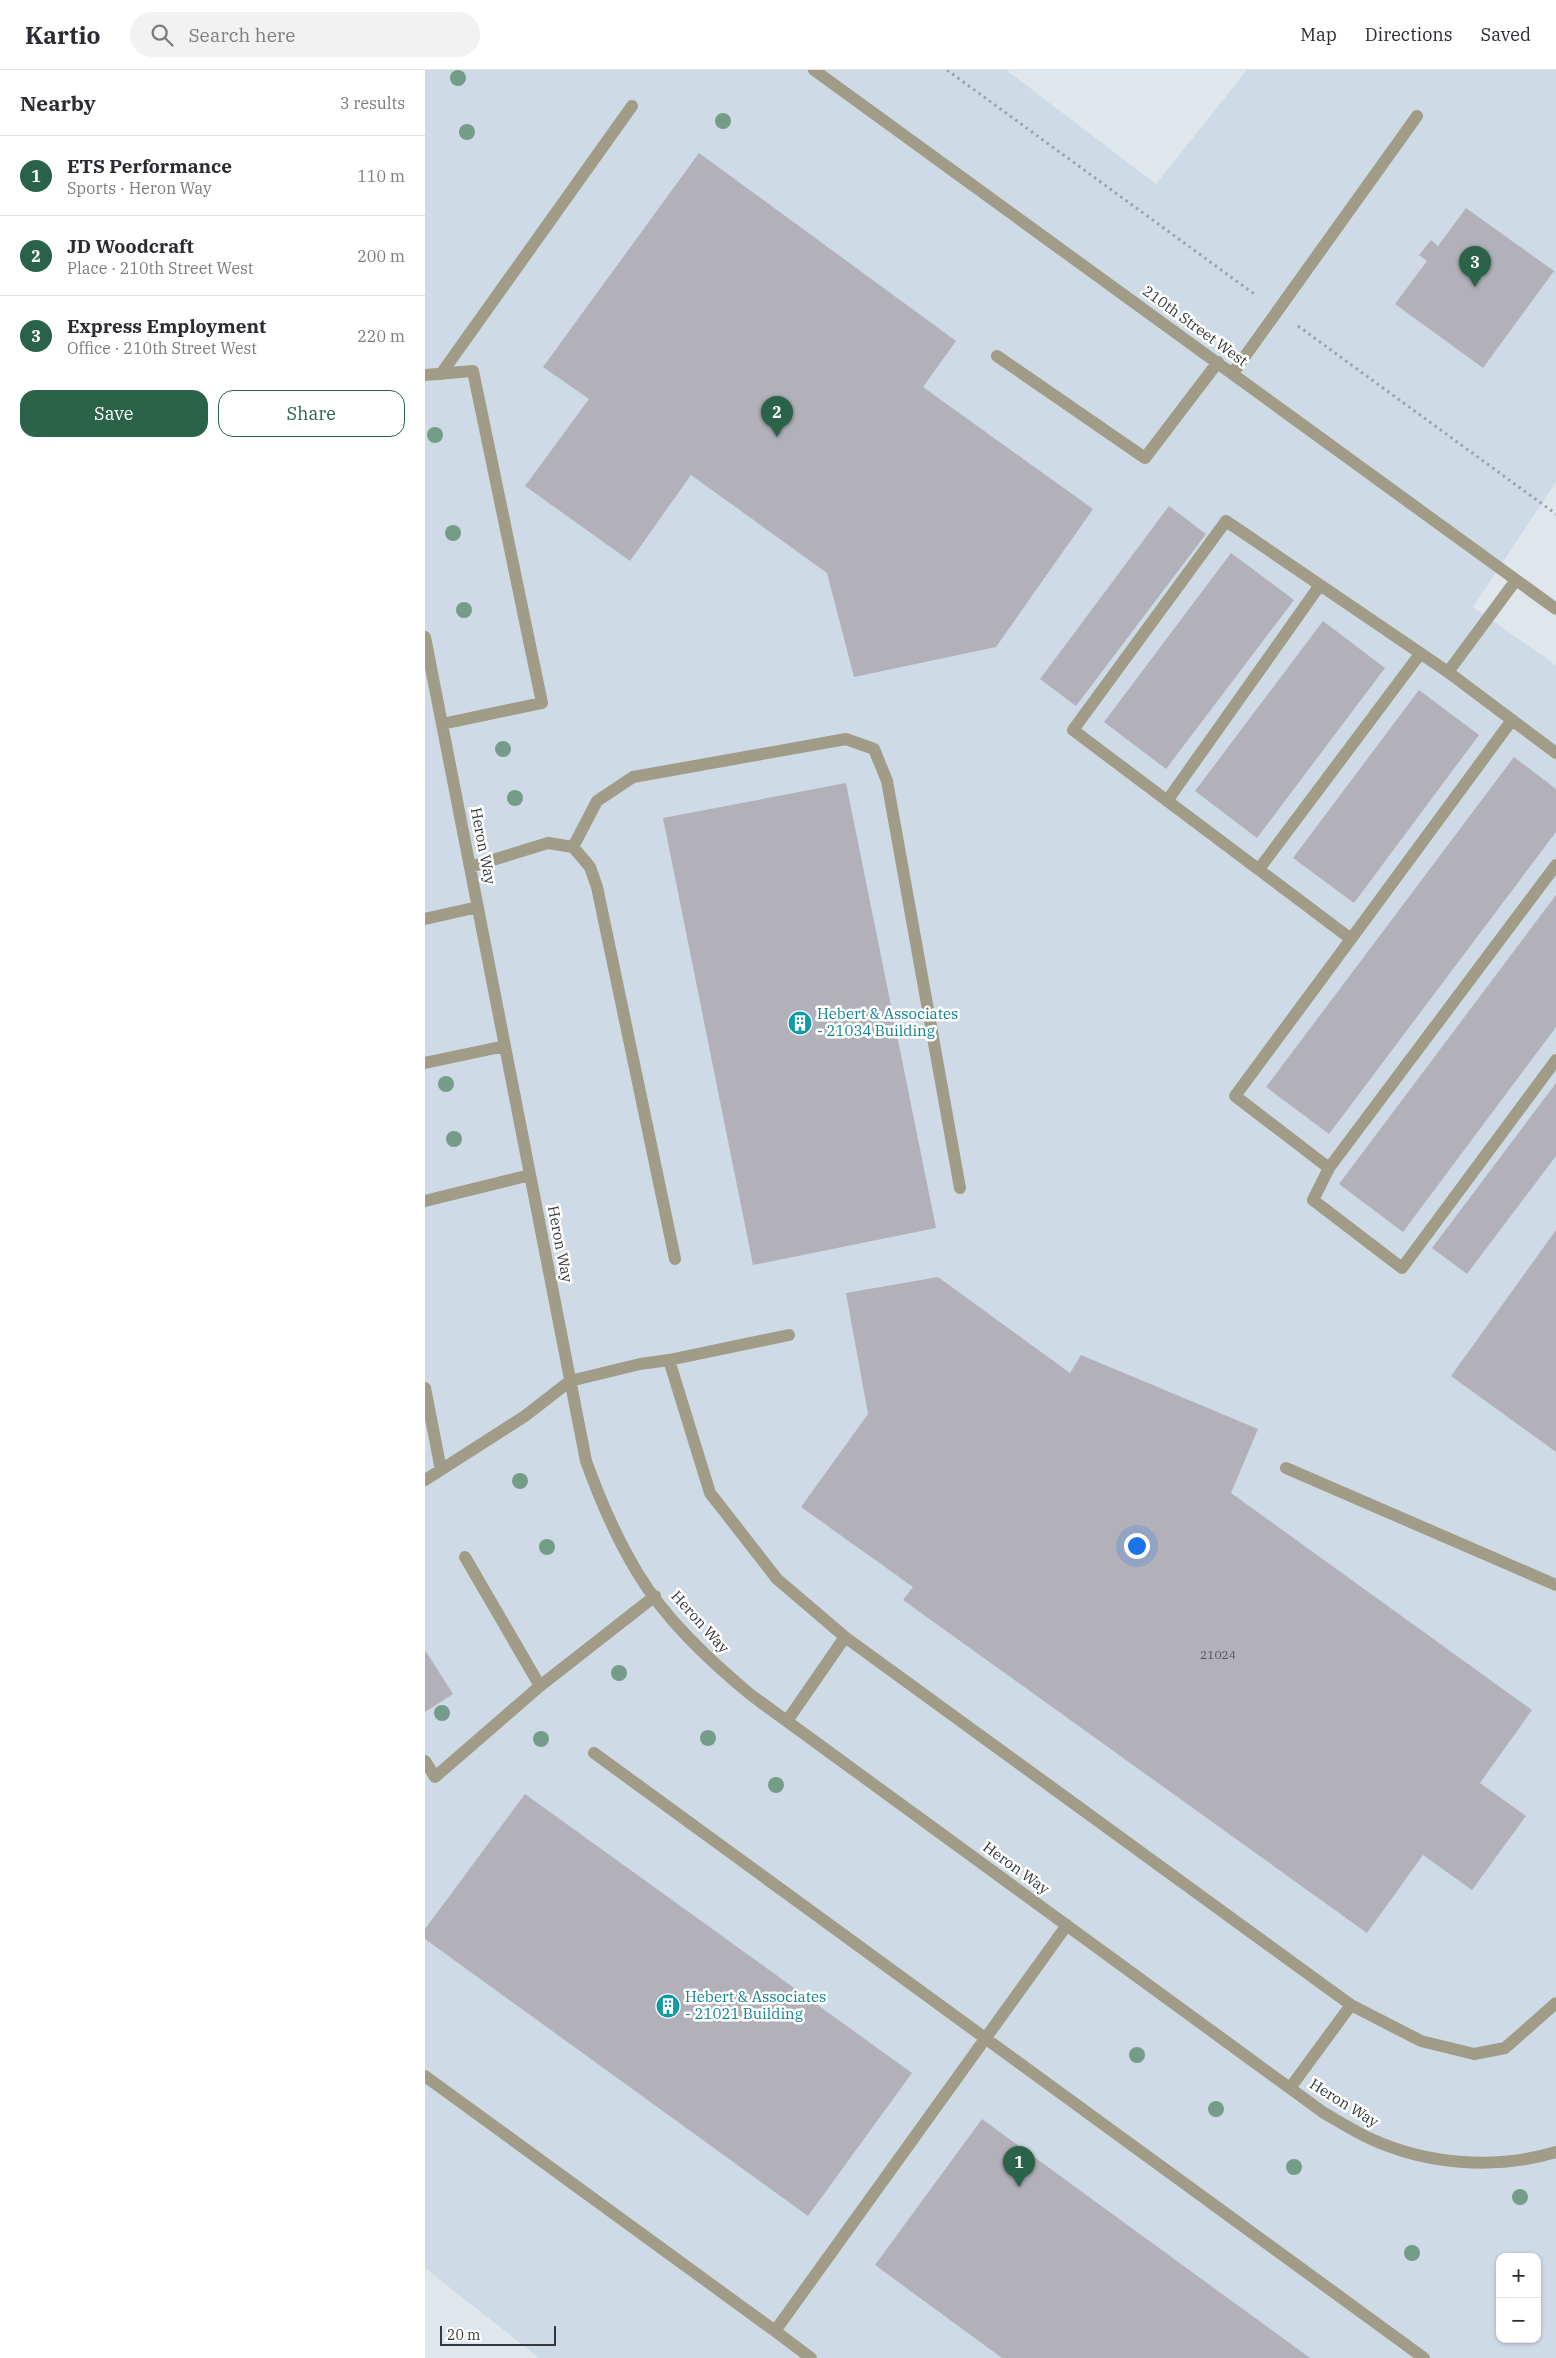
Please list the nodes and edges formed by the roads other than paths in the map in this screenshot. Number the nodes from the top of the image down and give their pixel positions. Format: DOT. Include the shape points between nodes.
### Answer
graph roads {
  1 [pos="814,70"];
  2 [pos="631,106"];
  3 [pos="1417,116"];
  4 [pos="997,356"];
  5 [pos="1218,362"];
  6 [pos="1233,373"];
  7 [pos="441,374"];
  8 [pos="425,375"];
  9 [pos="1516,580"];
  10 [pos="1320,586"];
  11 [pos="1556,609"];
  12 [pos="425,637"];
  13 [pos="427,653"];
  14 [pos="1420,654"];
  15 [pos="1448,672"];
  16 [pos="1512,720"];
  17 [pos="442,724"];
  18 [pos="1556,754"];
  19 [pos="1167,801"];
  20 [pos="573,847"];
  21 [pos="1556,865"];
  22 [pos="470,867"];
  23 [pos="1259,870"];
  24 [pos="478,907"];
  25 [pos="425,919"];
  26 [pos="1351,938"];
  27 [pos="505,1046"];
  28 [pos="1556,1060"];
  29 [pos="425,1063"];
  30 [pos="1329,1168"];
  31 [pos="530,1175"];
  32 [pos="960,1188"];
  33 [pos="425,1201"];
  34 [pos="675,1259"];
  35 [pos="789,1335"];
  36 [pos="669,1360"];
  37 [pos="571,1381"];
  38 [pos="425,1388"];
  39 [pos="1286,1468"];
  40 [pos="441,1470"];
  41 [pos="425,1480"];
  42 [pos="465,1557"];
  43 [pos="1556,1585"];
  44 [pos="655,1596"];
  45 [pos="845,1637"];
  46 [pos="541,1686"];
  47 [pos="787,1721"];
  48 [pos="594,1753"];
  49 [pos="425,1761"];
  50 [pos="1067,1925"];
  51 [pos="1556,2003"];
  52 [pos="1351,2005"];
  53 [pos="985,2039"];
  54 [pos="425,2076"];
  55 [pos="1290,2088"];
  56 [pos="1556,2152"];
  57 [pos="775,2332"];
  58 [pos="811,2358"];
  59 [pos="1424,2358"];
  1 -- 5 [label="street, 210th Street West"];
  2 -- 7 [label="street"];
  3 -- 6 [label="street"];
  4 -- 5 [label="street" via="1145,458"];
  5 -- 6 [label="street, 210th Street West"];
  6 -- 9 [label="street, 210th Street West"];
  7 -- 8 [label="street"];
  7 -- 17 [label="street" via="473,371 542,703"];
  9 -- 11 [label="street, 210th Street West"];
  9 -- 15 [label="street"];
  10 -- 14 [label="street"];
  10 -- 19 [label="street"];
  10 -- 19 [label="street" via="1226,521 1073,730"];
  12 -- 13 [label="street, Heron Way"];
  13 -- 17 [label="street, Heron Way"];
  14 -- 15 [label="street"];
  14 -- 23 [label="street"];
  15 -- 16 [label="street"];
  16 -- 18 [label="street"];
  16 -- 26 [label="street"];
  17 -- 22 [label="street, Heron Way"];
  19 -- 23 [label="street"];
  20 -- 22 [label="street" via="548,843"];
  20 -- 32 [label="street" via="597,801 633,777 846,739 874,749 887,781"];
  20 -- 34 [label="street" via="590,867 597,887"];
  21 -- 30 [label="street"];
  22 -- 24 [label="street, Heron Way"];
  23 -- 26 [label="street"];
  24 -- 25 [label="street"];
  24 -- 27 [label="street, Heron Way"];
  26 -- 30 [label="street" via="1235,1096"];
  27 -- 29 [label="street"];
  27 -- 31 [label="street, Heron Way"];
  28 -- 30 [label="street" via="1402,1268 1313,1200"];
  31 -- 33 [label="street"];
  31 -- 37 [label="street, Heron Way"];
  35 -- 36 [label="street"];
  36 -- 37 [label="street"];
  36 -- 45 [label="street" via="710,1493 777,1579"];
  37 -- 40 [label="street" via="525,1416"];
  37 -- 44 [label="street, Heron Way" via="586,1462 600,1499 617,1538"];
  38 -- 40 [label="street"];
  39 -- 43 [label="street"];
  40 -- 41 [label="street"];
  42 -- 46 [label="street"];
  44 -- 46 [label="street"];
  44 -- 47 [label="street, Heron Way" via="689,1640"];
  45 -- 47 [label="street"];
  45 -- 52 [label="street"];
  46 -- 49 [label="street" via="435,1777"];
  47 -- 50 [label="street, Heron Way"];
  48 -- 53 [label="street"];
  50 -- 53 [label="street"];
  50 -- 55 [label="street, Heron Way"];
  51 -- 52 [label="street" via="1505,2048 1474,2054 1421,2041"];
  52 -- 55 [label="street"];
  53 -- 57 [label="street"];
  53 -- 59 [label="street"];
  54 -- 57 [label="street"];
  55 -- 56 [label="street, Heron Way" via="1324,2113 1370,2139 1419,2156 1445,2161 1497,2163"];
  57 -- 58 [label="street"];
}
